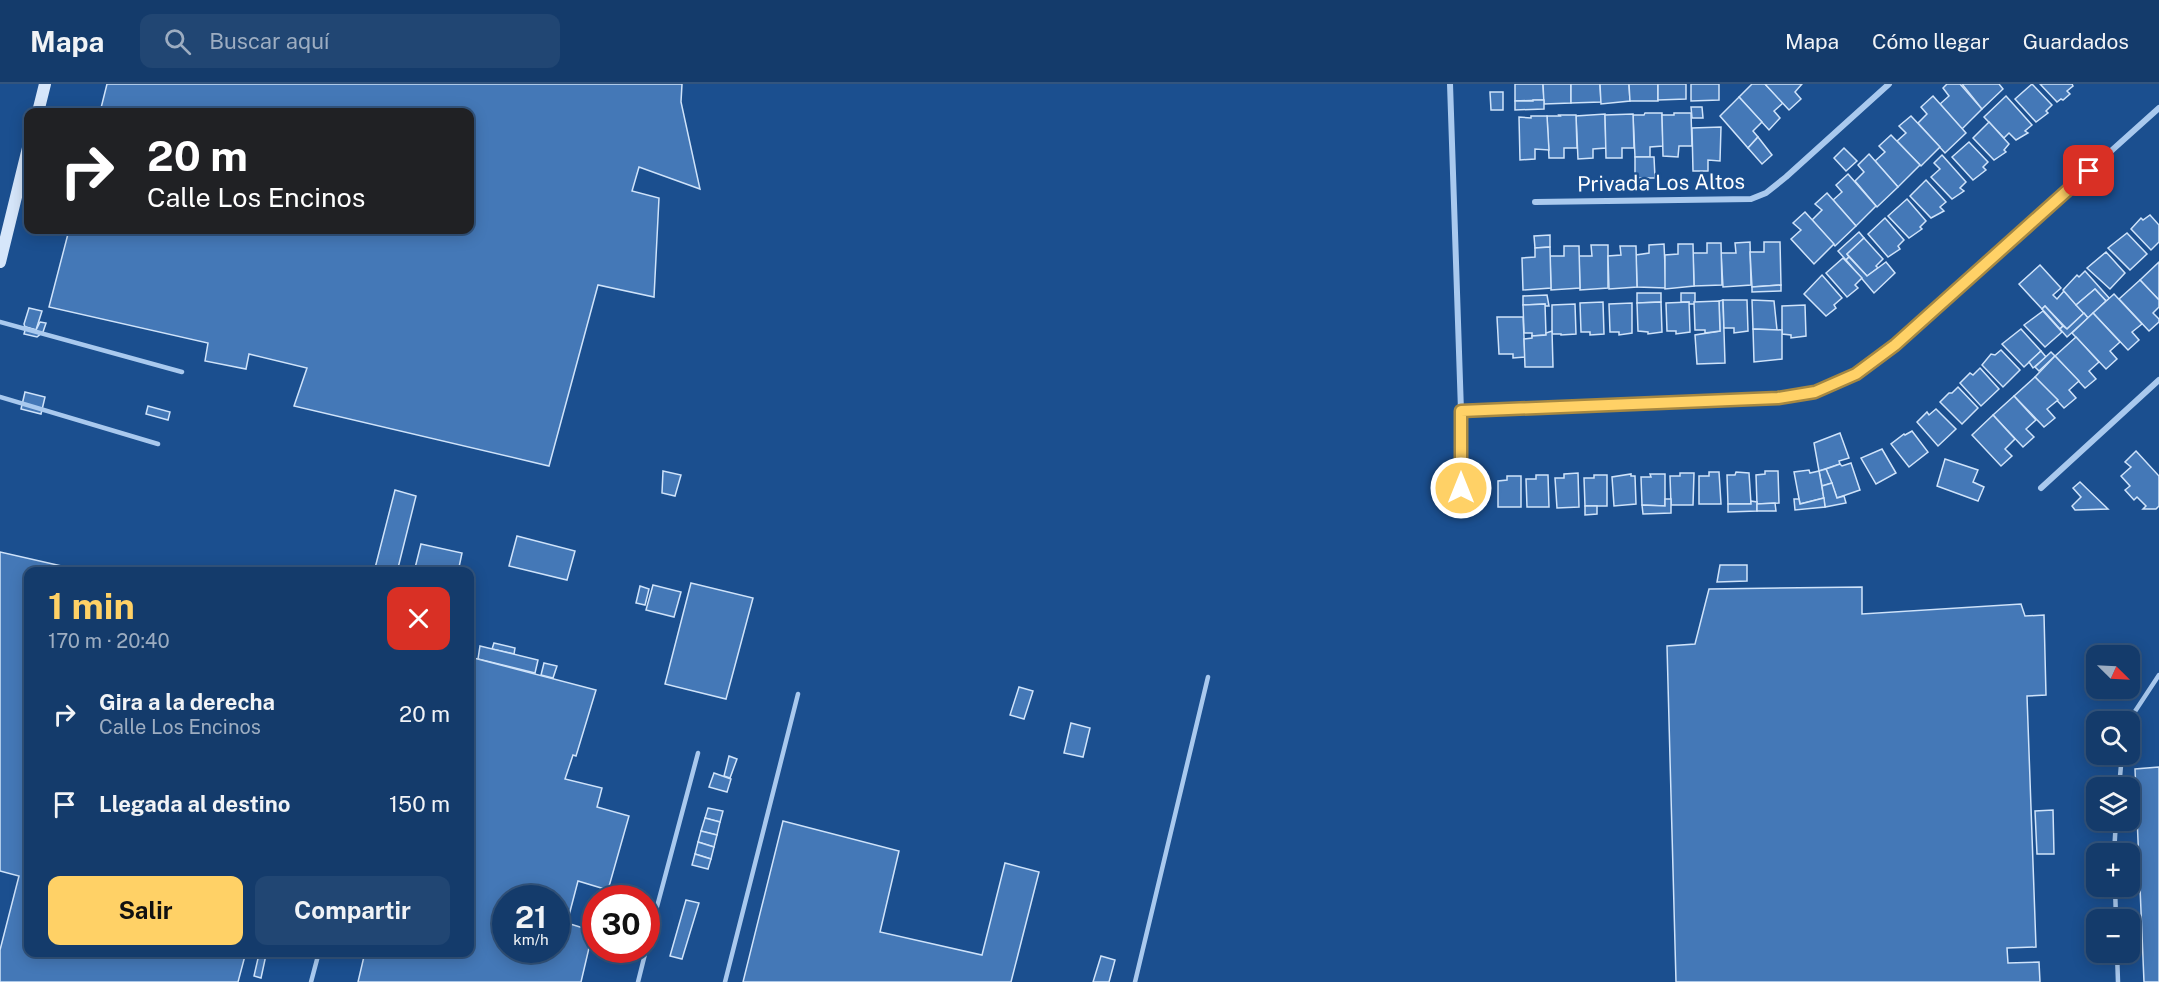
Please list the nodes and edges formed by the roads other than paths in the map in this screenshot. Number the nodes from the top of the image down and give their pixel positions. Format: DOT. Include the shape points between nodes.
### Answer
graph roads {
  1 [pos="45,84"];
  2 [pos="1450,84"];
  3 [pos="1889,84"];
  4 [pos="39,108"];
  5 [pos="2159,108"];
  6 [pos="24,164"];
  7 [pos="1535,202"];
  8 [pos="0,262"];
  9 [pos="0,322"];
  10 [pos="182,372"];
  11 [pos="2159,380"];
  12 [pos="0,398"];
  13 [pos="1461,411"];
  14 [pos="158,444"];
  15 [pos="1461,488"];
  16 [pos="2041,488"];
  17 [pos="2159,675"];
  18 [pos="1208,677"];
  19 [pos="798,694"];
  20 [pos="2135,711"];
  21 [pos="698,753"];
  22 [pos="660,896"];
  23 [pos="318,957"];
  24 [pos="643,963"];
  25 [pos="2117,963"];
  26 [pos="311,982"];
  27 [pos="638,982"];
  28 [pos="725,982"];
  29 [pos="1136,982"];
  30 [pos="2118,982"];
  1 -- 4 [label="main road"];
  2 -- 13 [label="street"];
  3 -- 7 [label="street, Privada Los Altos" via="1786,177 1751,199"];
  5 -- 13 [label="street" via="1895,345 1856,374 1815,392 1778,398"];
  6 -- 8 [label="main road"];
  9 -- 10 [label="lane"];
  11 -- 16 [label="street"];
  12 -- 14 [label="lane"];
  13 -- 15 [label="street"];
  17 -- 20 [label="lane"];
  18 -- 29 [label="lane"];
  19 -- 28 [label="lane"];
  21 -- 22 [label="lane"];
  23 -- 26 [label="lane"];
  24 -- 27 [label="lane"];
  25 -- 30 [label="lane"];
}
